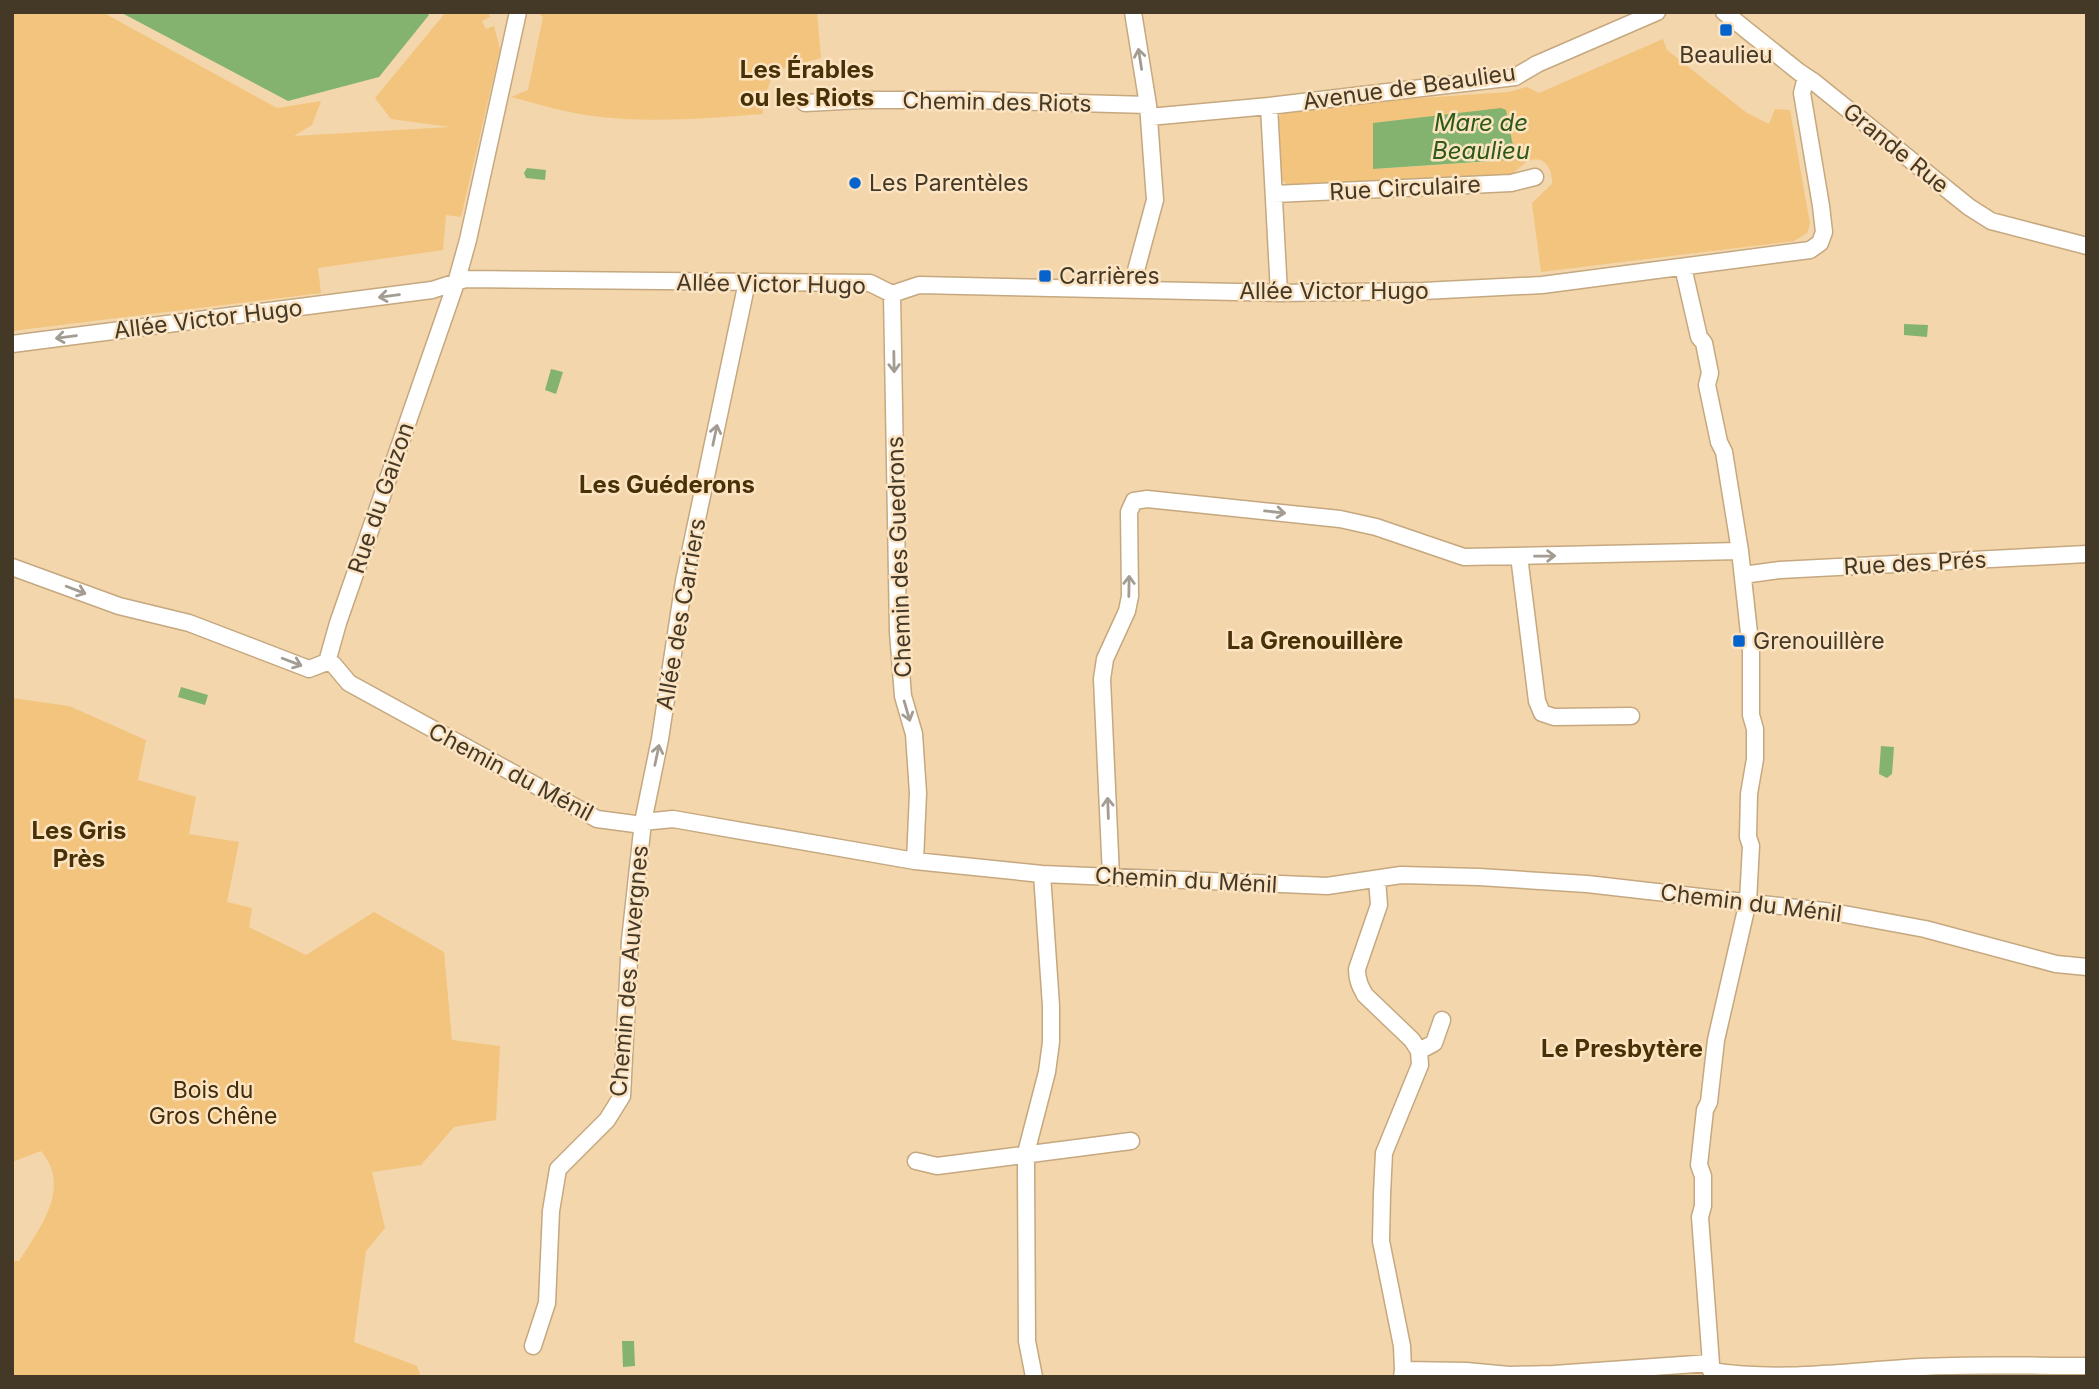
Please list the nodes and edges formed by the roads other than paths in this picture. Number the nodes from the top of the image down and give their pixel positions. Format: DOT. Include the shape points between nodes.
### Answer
graph roads {
  1 [pos="518,12"];
  2 [pos="1133,12"];
  3 [pos="1657,12"];
  4 [pos="1724,12"];
  5 [pos="1806,78"];
  6 [pos="805,103"];
  7 [pos="1269,106"];
  8 [pos="1149,111"];
  9 [pos="1535,177"];
  10 [pos="1275,194"];
  11 [pos="2087,246"];
  12 [pos="1683,267"];
  13 [pos="747,282"];
  14 [pos="456,283"];
  15 [pos="1131,289"];
  16 [pos="1279,293"];
  17 [pos="892,294"];
  18 [pos="12,344"];
  19 [pos="1740,551"];
  20 [pos="2087,554"];
  21 [pos="1519,556"];
  22 [pos="12,567"];
  23 [pos="1743,575"];
  24 [pos="327,662"];
  25 [pos="1631,716"];
  26 [pos="643,822"];
  27 [pos="915,861"];
  28 [pos="1042,874"];
  29 [pos="1111,876"];
  30 [pos="1377,879"];
  31 [pos="1748,901"];
  32 [pos="2087,967"];
  33 [pos="1442,1020"];
  34 [pos="1419,1051"];
  35 [pos="1130,1141"];
  36 [pos="1026,1153"];
  37 [pos="916,1161"];
  38 [pos="533,1346"];
  39 [pos="2087,1366"];
  40 [pos="1711,1370"];
  41 [pos="1403,1373"];
  42 [pos="1901,1373"];
  43 [pos="1034,1377"];
  1 -- 14 [label="street, Rue du Gaizon"];
  8 -- 2 [label="street, one-way"];
  3 -- 7 [label="street, Avenue de Beaulieu" via="1515,77"];
  4 -- 5 [label="street, Grande Rue"];
  5 -- 11 [label="street, Grande Rue" via="1991,221"];
  5 -- 12 [label="street, Allée Victor Hugo" via="1802,93 1821,206 1821,243 1810,250"];
  6 -- 8 [label="street, Chemin des Riots" via="948,100"];
  7 -- 8 [label="street, Avenue de Beaulieu"];
  7 -- 10 [label="street"];
  8 -- 15 [label="street" via="1155,200"];
  9 -- 10 [label="street, Rue Circulaire" via="1511,183"];
  10 -- 16 [label="street"];
  12 -- 16 [label="street, Allée Victor Hugo" via="1542,285"];
  12 -- 19 [label="street" via="1704,343 1710,373 1707,384"];
  13 -- 14 [label="street, Allée Victor Hugo" via="466,279"];
  13 -- 17 [label="street, Allée Victor Hugo" via="870,283"];
  26 -- 13 [label="street, Allée des Carriers, one-way" via="684,581"];
  14 -- 18 [label="street, Allée Victor Hugo, one-way" via="432,290"];
  14 -- 24 [label="street, Rue du Gaizon"];
  15 -- 16 [label="street, Allée Victor Hugo"];
  15 -- 17 [label="street, Allée Victor Hugo" via="919,285"];
  17 -- 27 [label="street, Chemin des Guedrons, one-way" via="898,632 903,696 914,734 918,793"];
  21 -- 19 [label="street, one-way"];
  19 -- 23 [label="street"];
  20 -- 23 [label="street, Rue des Prés"];
  21 -- 25 [label="street" via="1536,701 1542,713 1554,717"];
  29 -- 21 [label="street, one-way" via="1102,679 1105,659 1127,611 1129,512 1134,501 1340,519 1464,557"];
  22 -- 24 [label="street, one-way" via="119,606 188,623 309,668"];
  23 -- 31 [label="street" via="1755,729"];
  24 -- 26 [label="street, Chemin du Ménil" via="359,689 597,820"];
  26 -- 27 [label="street, Chemin du Ménil" via="673,819"];
  26 -- 38 [label="street, Chemin des Auvergnes" via="630,940 622,1096 607,1120 558,1169 551,1211 547,1303"];
  27 -- 28 [label="street, Chemin du Ménil"];
  28 -- 29 [label="street, Chemin du Ménil"];
  28 -- 36 [label="street" via="1051,1042 1048,1072"];
  29 -- 30 [label="street, Chemin du Ménil" via="1327,886"];
  30 -- 31 [label="street, Chemin du Ménil" via="1479,877"];
  30 -- 34 [label="street" via="1379,905 1357,969 1360,987"];
  31 -- 32 [label="street, Chemin du Ménil" via="1925,929 2056,964"];
  31 -- 40 [label="street" via="1716,1040 1699,1165"];
  33 -- 34 [label="street" via="1434,1043"];
  34 -- 41 [label="street" via="1420,1065 1384,1153 1381,1241"];
  35 -- 36 [label="street"];
  36 -- 37 [label="street" via="937,1166"];
  36 -- 43 [label="street" via="1025,1312"];
  39 -- 42 [label="street" via="1923,1367"];
  40 -- 41 [label="street"];
  40 -- 42 [label="street" via="1770,1377"];
}
